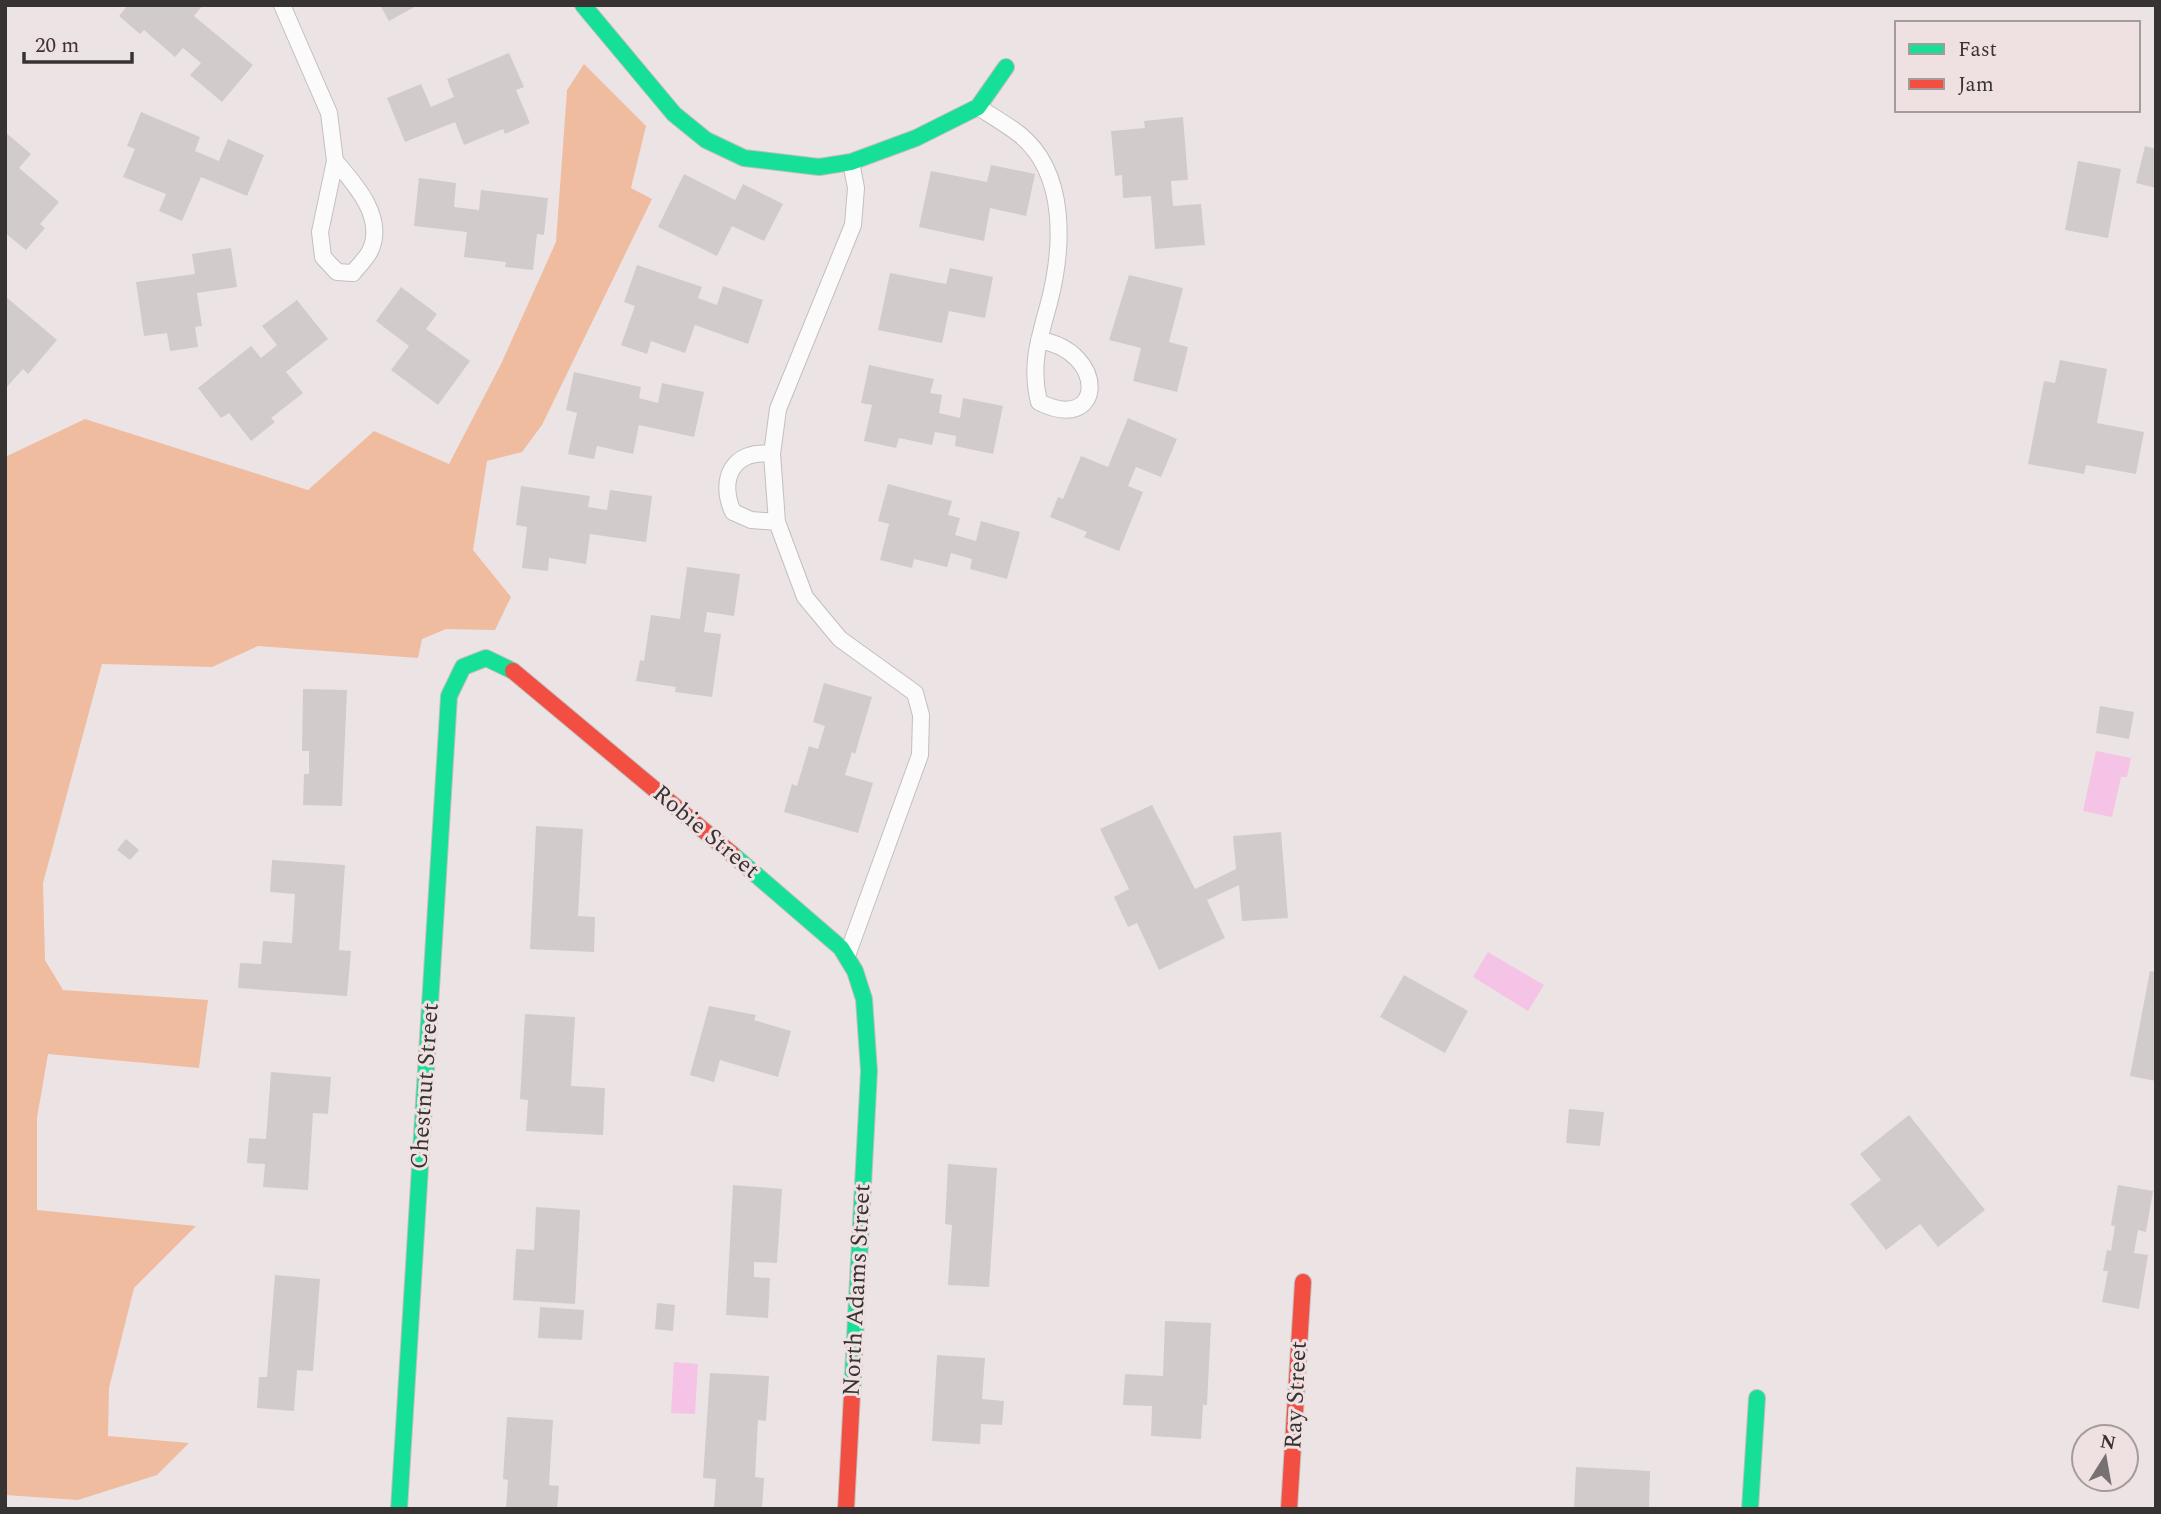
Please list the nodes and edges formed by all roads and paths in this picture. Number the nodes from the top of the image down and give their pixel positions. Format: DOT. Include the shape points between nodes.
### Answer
graph roads {
  1 [pos="282,5"];
  2 [pos="583,5"];
  3 [pos="1006,67"];
  4 [pos="978,107"];
  5 [pos="335,162"];
  6 [pos="852,162"];
  7 [pos="1039,340"];
  8 [pos="772,454"];
  9 [pos="777,522"];
  10 [pos="463,667"];
  11 [pos="847,956"];
  12 [pos="869,1071"];
  13 [pos="1303,1282"];
  14 [pos="1757,1398"];
  15 [pos="399,1509"];
  16 [pos="846,1509"];
  17 [pos="1289,1509"];
  18 [pos="1750,1509"];
  1 -- 5 [label="lane" via="329,113"];
  2 -- 6 [label="street" via="674,114 706,140 744,158 819,167"];
  3 -- 4 [label="street"];
  4 -- 6 [label="street"];
  4 -- 7 [label="lane" via="1020,135 1045,167 1057,207 1059,249"];
  5 -- 5 [label="lane" via="320,232 323,257 337,272 353,273 371,250 374,226 365,199"];
  6 -- 8 [label="lane" via="856,188 853,225 778,409"];
  7 -- 7 [label="lane" via="1033,378 1039,402 1069,412 1084,402 1090,392 1090,377 1079,358 1056,342"];
  8 -- 9 [label="lane"];
  8 -- 9 [label="lane" via="755,452 741,458 730,474 725,496 733,512 751,520"];
  9 -- 11 [label="lane" via="805,597 840,639 915,693 921,715 920,755"];
  10 -- 11 [label="street, Robie Street" via="486,658 515,672 803,913"];
  10 -- 15 [label="street, Chestnut Street" via="449,695"];
  11 -- 12 [label="street, Robie Street" via="862,988"];
  12 -- 16 [label="street, North Adams Street"];
  13 -- 17 [label="street, Ray Street"];
  14 -- 18 [label="street"];
}
